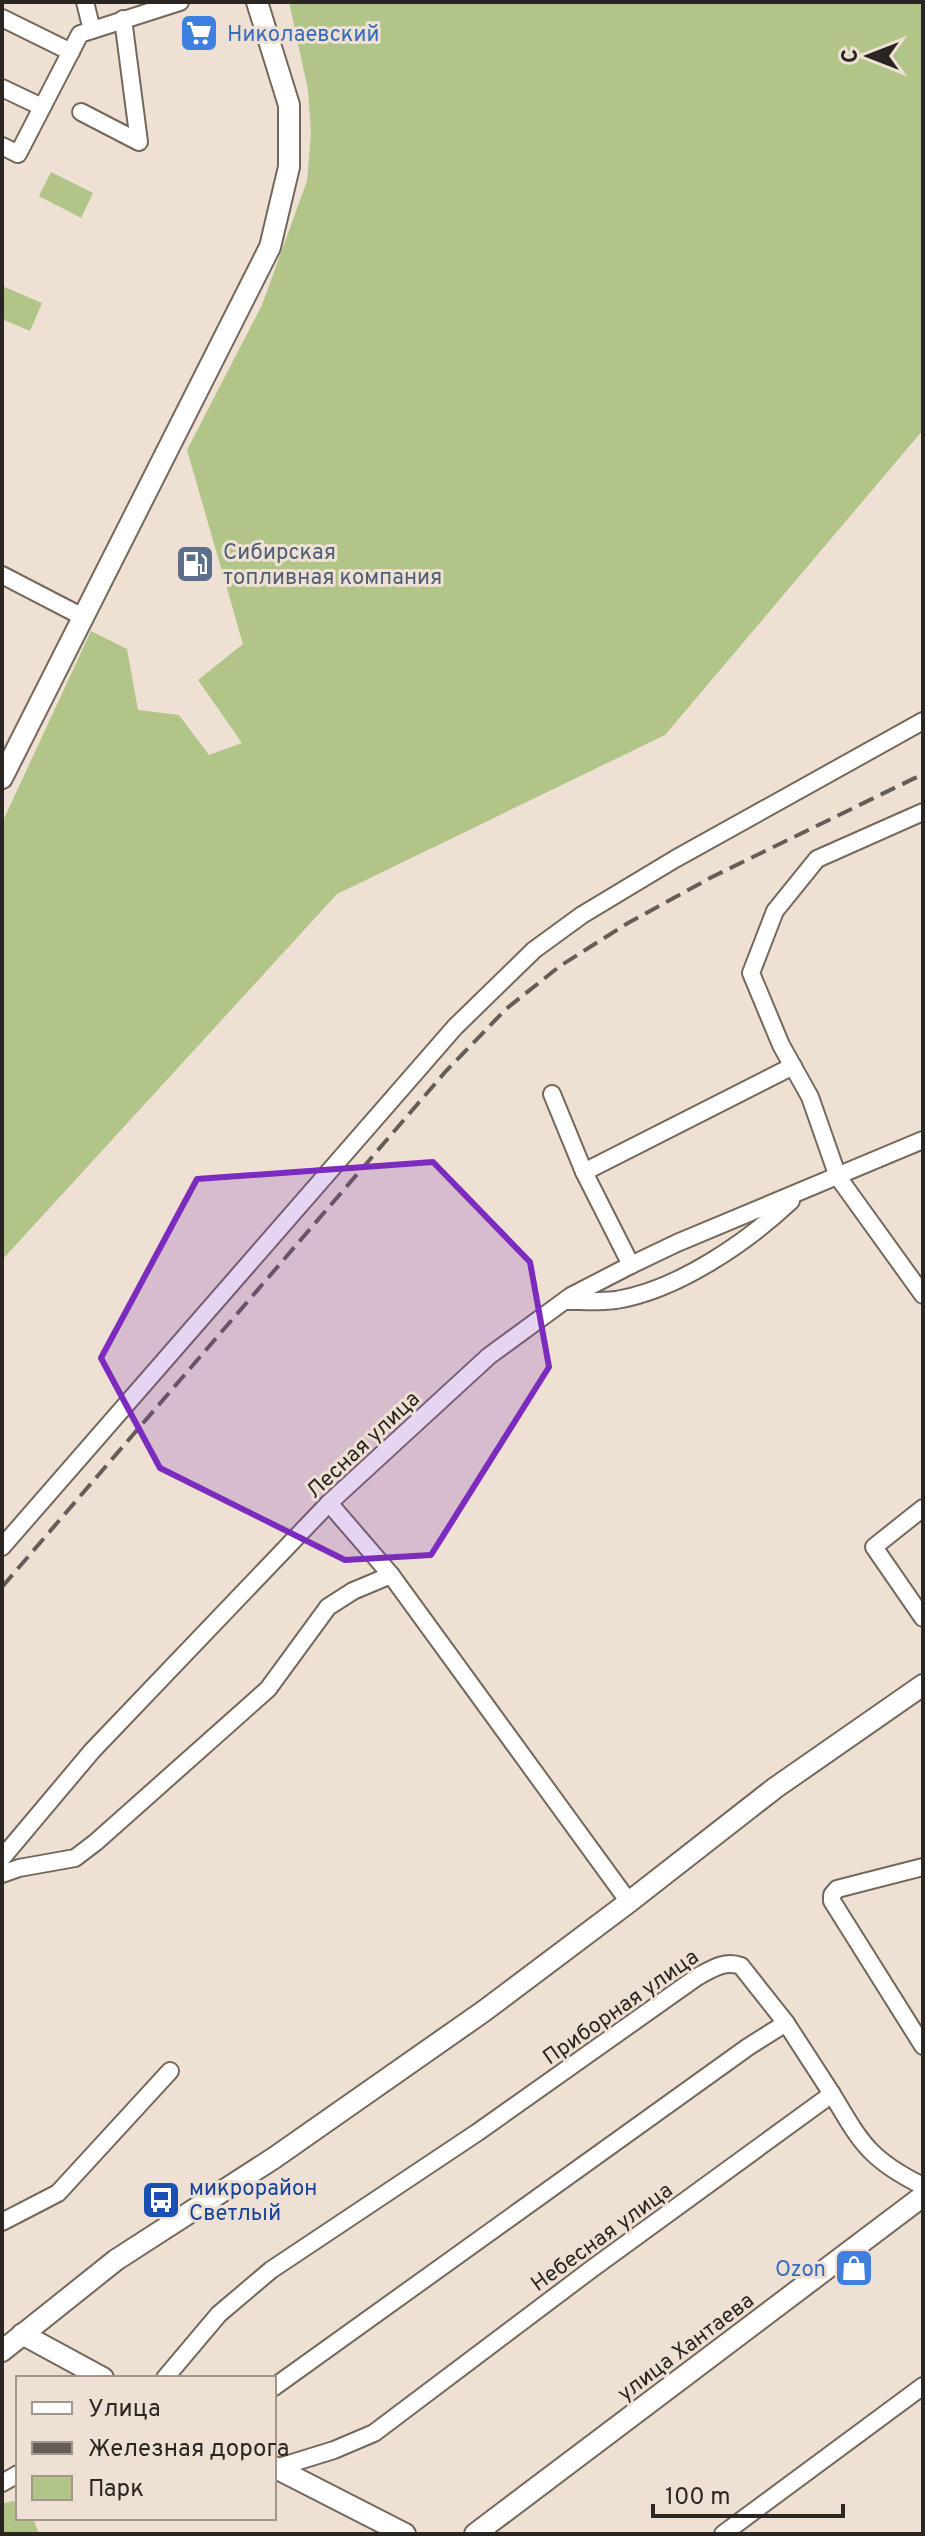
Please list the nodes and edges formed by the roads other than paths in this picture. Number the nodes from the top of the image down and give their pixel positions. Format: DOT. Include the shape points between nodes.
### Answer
graph roads {
  1 [pos="85,2"];
  2 [pos="180,2"];
  3 [pos="257,2"];
  4 [pos="138,8"];
  5 [pos="2,18"];
  6 [pos="123,19"];
  7 [pos="92,30"];
  8 [pos="71,52"];
  9 [pos="2,88"];
  10 [pos="42,107"];
  11 [pos="81,112"];
  12 [pos="2,146"];
  13 [pos="2,575"];
  14 [pos="83,617"];
  15 [pos="923,721"];
  16 [pos="2,778"];
  17 [pos="923,812"];
  18 [pos="793,1066"];
  19 [pos="552,1094"];
  20 [pos="923,1140"];
  21 [pos="584,1172"];
  22 [pos="838,1177"];
  23 [pos="801,1192"];
  24 [pos="631,1265"];
  25 [pos="921,1288"];
  26 [pos="564,1301"];
  27 [pos="329,1503"];
  28 [pos="923,1508"];
  29 [pos="2,1547"];
  30 [pos="391,1575"];
  31 [pos="923,1618"];
  32 [pos="923,1685"];
  33 [pos="2,1858"];
  34 [pos="923,1867"];
  35 [pos="2,1874"];
  36 [pos="629,1902"];
  37 [pos="786,2023"];
  38 [pos="923,2046"];
  39 [pos="170,2071"];
  40 [pos="832,2094"];
  41 [pos="923,2186"];
  42 [pos="923,2196"];
  43 [pos="2,2222"];
  44 [pos="22,2334"];
  45 [pos="2,2351"];
  46 [pos="99,2376"];
  47 [pos="167,2376"];
  48 [pos="276,2386"];
  49 [pos="923,2386"];
  50 [pos="276,2468"];
  51 [pos="276,2469"];
  52 [pos="405,2534"];
  53 [pos="475,2534"];
  54 [pos="723,2534"];
  1 -- 7 [label="street"];
  2 -- 4 [label="street"];
  3 -- 14 [label="street" via="289,105 289,167 270,247"];
  4 -- 6 [label="street"];
  5 -- 8 [label="street"];
  6 -- 7 [label="street"];
  6 -- 11 [label="street" via="139,142"];
  7 -- 8 [label="street" via="80,34"];
  8 -- 10 [label="street"];
  9 -- 10 [label="street"];
  10 -- 12 [label="street" via="18,154"];
  13 -- 14 [label="street"];
  14 -- 16 [label="street"];
  15 -- 29 [label="street" via="675,859 534,950 455,1027"];
  17 -- 18 [label="street" via="817,859 775,911 751,973"];
  18 -- 21 [label="street"];
  18 -- 22 [label="street" via="810,1097"];
  19 -- 21 [label="street"];
  20 -- 22 [label="street, Лесная улица"];
  21 -- 24 [label="street"];
  22 -- 23 [label="street, Лесная улица"];
  22 -- 25 [label="street"];
  23 -- 24 [label="street, Лесная улица"];
  23 -- 26 [label="street" via="764,1227 676,1280 616,1300"];
  24 -- 26 [label="street, Лесная улица"];
  26 -- 27 [label="street, Лесная улица" via="489,1356"];
  27 -- 30 [label="street"];
  27 -- 33 [label="street, Лесная улица" via="92,1751"];
  28 -- 31 [label="street" via="874,1547"];
  30 -- 35 [label="street" via="328,1607 268,1689 96,1842 75,1858"];
  30 -- 36 [label="street"];
  32 -- 36 [label="street" via="775,1788"];
  34 -- 38 [label="street" via="837,1889 832,1895"];
  36 -- 44 [label="street" via="287,2149 116,2260"];
  37 -- 40 [label="street, Приборная улица"];
  37 -- 47 [label="street, Приборная улица" via="741,1966 718,1965 271,2270 219,2314"];
  37 -- 48 [label="street"];
  39 -- 43 [label="street" via="58,2193"];
  40 -- 41 [label="street" via="860,2142 890,2170"];
  40 -- 50 [label="street, Небесная улица" via="374,2433"];
  42 -- 53 [label="street, улица Хантаева"];
  44 -- 45 [label="street"];
  44 -- 46 [label="street"];
  49 -- 54 [label="street"];
  51 -- 52 [label="street"];
}
